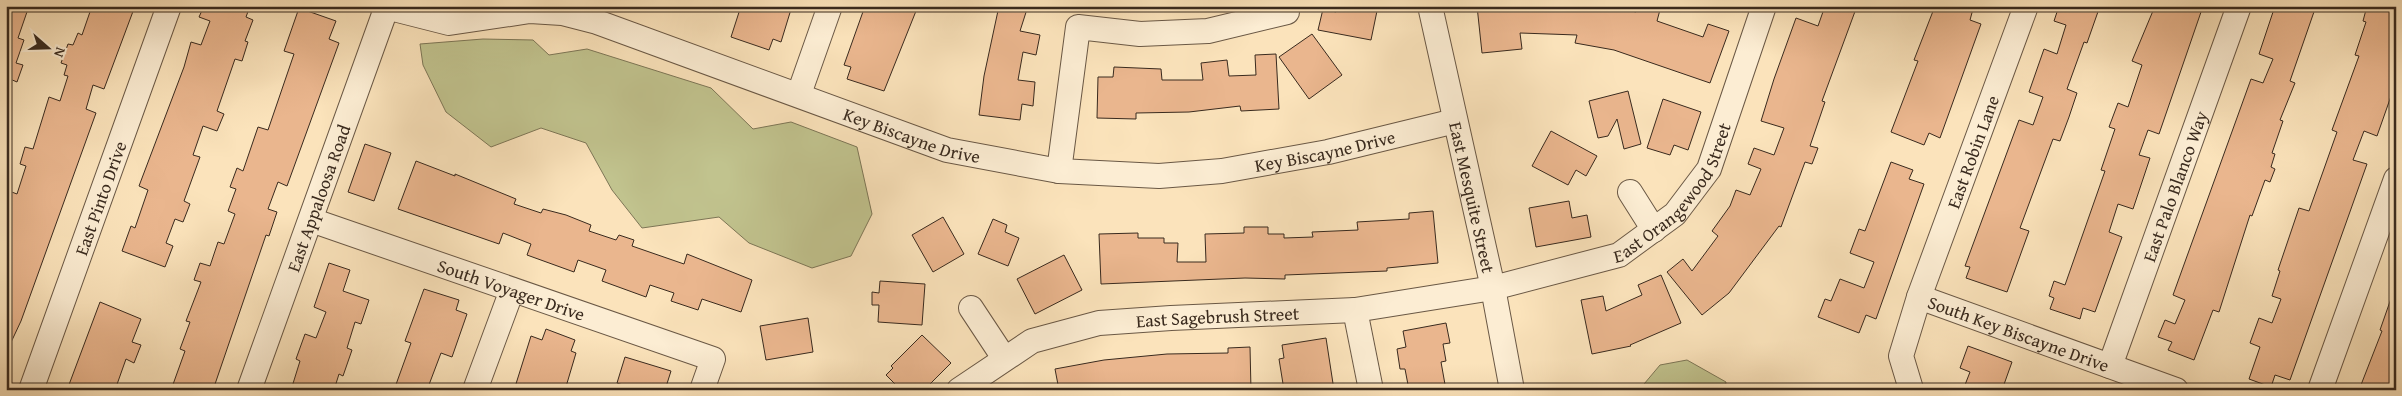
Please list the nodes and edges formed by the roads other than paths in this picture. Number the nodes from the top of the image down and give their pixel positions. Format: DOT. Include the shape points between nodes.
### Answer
graph roads {
  1 [pos="169,6"];
  2 [pos="830,6"];
  3 [pos="1430,6"];
  4 [pos="2026,6"];
  5 [pos="2239,6"];
  6 [pos="385,7"];
  7 [pos="1762,7"];
  8 [pos="1286,9"];
  9 [pos="600,14"];
  10 [pos="799,94"];
  11 [pos="1456,120"];
  12 [pos="1059,171"];
  13 [pos="2396,179"];
  14 [pos="1630,192"];
  15 [pos="311,220"];
  16 [pos="1654,230"];
  17 [pos="1492,288"];
  18 [pos="512,290"];
  19 [pos="1919,297"];
  20 [pos="971,308"];
  21 [pos="1355,310"];
  22 [pos="1004,358"];
  23 [pos="2110,366"];
  24 [pos="1911,389"];
  25 [pos="31,390"];
  26 [pos="249,390"];
  27 [pos="475,390"];
  28 [pos="702,390"];
  29 [pos="959,390"];
  30 [pos="1371,390"];
  31 [pos="1512,390"];
  32 [pos="2176,390"];
  33 [pos="2320,390"];
  1 -- 25 [label="street, East Pinto Drive"];
  2 -- 10 [label="street"];
  3 -- 11 [label="street, East Mesquite Street"];
  4 -- 19 [label="street, East Robin Lane"];
  5 -- 23 [label="street, East Palo Blanco Way"];
  6 -- 9 [label="street, Key Biscayne Drive" via="448,23 530,11"];
  6 -- 15 [label="street, East Appaloosa Road"];
  7 -- 16 [label="street, East Orangewood Street" via="1709,170 1674,214"];
  8 -- 12 [label="street" via="1208,31 1140,34 1078,27"];
  9 -- 10 [label="street, Key Biscayne Drive"];
  10 -- 12 [label="street, Key Biscayne Drive" via="947,150"];
  11 -- 12 [label="street, Key Biscayne Drive" via="1328,152 1222,171 1159,176"];
  11 -- 17 [label="street, East Mesquite Street"];
  13 -- 33 [label="street"];
  14 -- 16 [label="street"];
  15 -- 18 [label="street, South Voyager Drive"];
  15 -- 26 [label="street, East Appaloosa Road"];
  16 -- 17 [label="street, East Orangewood Street" via="1619,256"];
  17 -- 21 [label="street, East Sagebrush Street"];
  17 -- 31 [label="street, East Mesquite Street"];
  18 -- 27 [label="street"];
  18 -- 28 [label="street, South Voyager Drive" via="713,359"];
  19 -- 23 [label="street, South Key Biscayne Drive"];
  19 -- 24 [label="street, East Robin Lane" via="1900,356"];
  20 -- 22 [label="street"];
  21 -- 22 [label="street, East Sagebrush Street" via="1099,323 1032,341"];
  21 -- 30 [label="street"];
  22 -- 29 [label="street, East Sagebrush Street"];
  23 -- 32 [label="street, South Key Biscayne Drive"];
}
